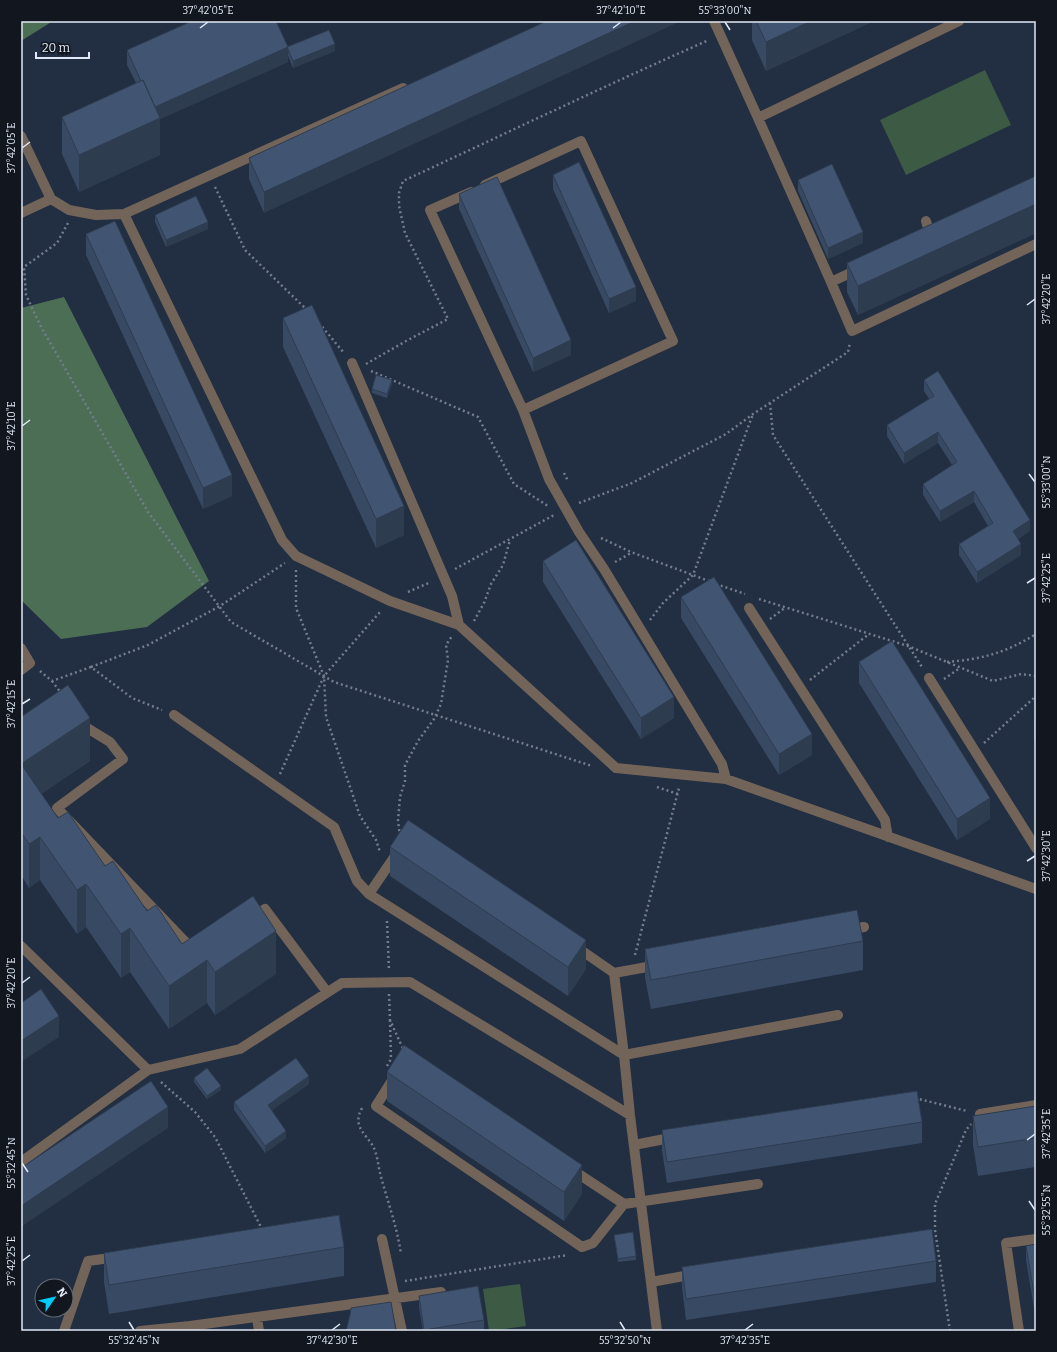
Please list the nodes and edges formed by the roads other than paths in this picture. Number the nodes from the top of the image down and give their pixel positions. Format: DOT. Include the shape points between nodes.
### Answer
graph roads {
  1 [pos="714,21"];
  2 [pos="959,21"];
  3 [pos="412,83"];
  4 [pos="758,118"];
  5 [pos="21,136"];
  6 [pos="51,199"];
  7 [pos="21,213"];
  8 [pos="124,214"];
  9 [pos="926,220"];
  10 [pos="930,235"];
  11 [pos="1036,244"];
  12 [pos="866,265"];
  13 [pos="831,282"];
  14 [pos="352,363"];
  15 [pos="523,410"];
  16 [pos="749,608"];
  17 [pos="459,625"];
  18 [pos="21,648"];
  19 [pos="21,670"];
  20 [pos="932,682"];
  21 [pos="174,715"];
  22 [pos="69,717"];
  23 [pos="726,779"];
  24 [pos="888,837"];
  25 [pos="401,846"];
  26 [pos="1036,848"];
  27 [pos="1036,889"];
  28 [pos="369,894"];
  29 [pos="240,925"];
  30 [pos="864,927"];
  31 [pos="841,931"];
  32 [pos="568,941"];
  33 [pos="21,946"];
  34 [pos="202,949"];
  35 [pos="670,962"];
  36 [pos="614,972"];
  37 [pos="327,992"];
  38 [pos="838,1015"];
  39 [pos="624,1055"];
  40 [pos="148,1070"];
  41 [pos="399,1070"];
  42 [pos="1036,1106"];
  43 [pos="980,1114"];
  44 [pos="630,1115"];
  45 [pos="688,1135"];
  46 [pos="634,1145"];
  47 [pos="21,1162"];
  48 [pos="564,1164"];
  49 [pos="758,1184"];
  50 [pos="641,1202"];
  51 [pos="624,1204"];
  52 [pos="382,1239"];
  53 [pos="1036,1239"];
  54 [pos="126,1255"];
  55 [pos="705,1272"];
  56 [pos="651,1282"];
  57 [pos="449,1291"];
  58 [pos="396,1298"];
  59 [pos="257,1318"];
  60 [pos="191,1328"];
  61 [pos="64,1331"];
  62 [pos="140,1331"];
  63 [pos="259,1331"];
  64 [pos="402,1331"];
  65 [pos="658,1331"];
  66 [pos="1019,1331"];
  1 -- 4 [label="lane"];
  2 -- 4 [label="lane"];
  3 -- 8 [label="lane"];
  4 -- 13 [label="lane"];
  5 -- 6 [label="lane"];
  6 -- 7 [label="lane"];
  6 -- 8 [label="lane" via="69,210 96,214"];
  8 -- 17 [label="lane" via="282,540 296,556 390,601"];
  9 -- 10 [label="lane"];
  11 -- 13 [label="lane" via="852,331"];
  12 -- 13 [label="lane"];
  14 -- 17 [label="lane" via="444,576"];
  15 -- 15 [label="lane" via="430,210 581,141 672,341"];
  15 -- 23 [label="lane" via="562,510 604,569 722,764"];
  16 -- 24 [label="lane" via="885,820"];
  17 -- 23 [label="lane" via="616,768"];
  18 -- 19 [label="lane" via="30,663"];
  20 -- 26 [label="lane"];
  21 -- 28 [label="lane" via="334,827 357,881"];
  22 -- 34 [label="lane" via="110,742 123,759 57,808 196,953"];
  23 -- 24 [label="lane"];
  24 -- 27 [label="lane"];
  25 -- 28 [label="lane"];
  28 -- 39 [label="lane"];
  29 -- 37 [label="lane" via="266,909"];
  30 -- 31 [label="lane"];
  32 -- 36 [label="lane"];
  33 -- 40 [label="lane"];
  35 -- 36 [label="lane"];
  36 -- 39 [label="lane"];
  37 -- 40 [label="lane" via="240,1049"];
  37 -- 44 [label="lane" via="342,983 410,982"];
  38 -- 39 [label="lane"];
  39 -- 44 [label="lane"];
  40 -- 47 [label="lane"];
  41 -- 51 [label="lane" via="376,1106 582,1246 593,1243"];
  42 -- 43 [label="lane"];
  44 -- 46 [label="lane"];
  45 -- 46 [label="lane"];
  46 -- 50 [label="lane"];
  48 -- 51 [label="lane"];
  49 -- 50 [label="lane"];
  50 -- 51 [label="lane"];
  50 -- 56 [label="lane"];
  52 -- 58 [label="lane"];
  53 -- 66 [label="lane" via="1006,1243"];
  54 -- 61 [label="lane" via="88,1261"];
  55 -- 56 [label="lane"];
  56 -- 65 [label="lane"];
  57 -- 58 [label="lane"];
  58 -- 59 [label="lane"];
  58 -- 64 [label="lane"];
  59 -- 60 [label="lane"];
  59 -- 63 [label="lane"];
  60 -- 62 [label="lane"];
}
